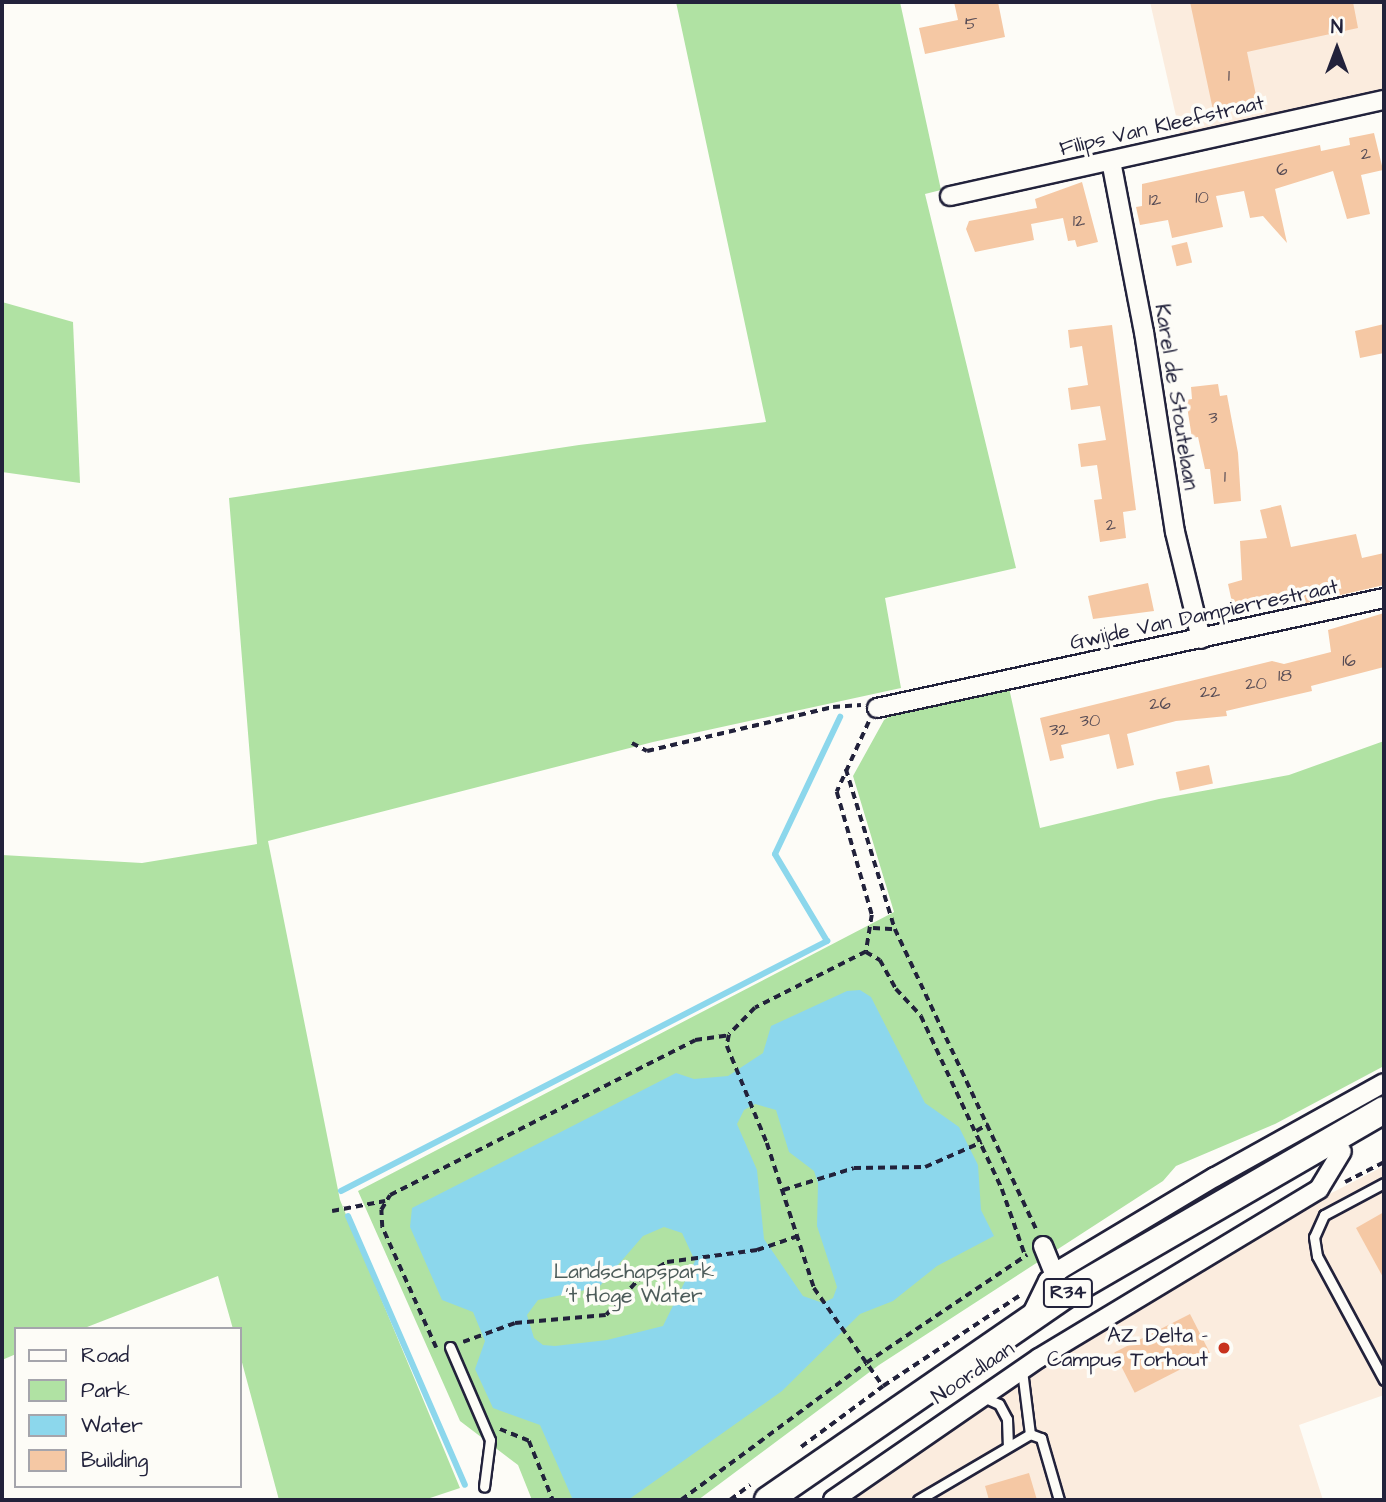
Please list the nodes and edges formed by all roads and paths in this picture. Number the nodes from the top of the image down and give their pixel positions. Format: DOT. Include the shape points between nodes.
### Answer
graph roads {
  1 [pos="1384,100"];
  2 [pos="1111,161"];
  3 [pos="950,196"];
  4 [pos="1384,598"];
  5 [pos="1201,639"];
  6 [pos="877,708"];
  7 [pos="632,743"];
  8 [pos="846,769"];
  9 [pos="873,928"];
  10 [pos="895,929"];
  11 [pos="866,952"];
  12 [pos="729,1035"];
  13 [pos="1384,1083"];
  14 [pos="1384,1110"];
  15 [pos="988,1124"];
  16 [pos="976,1130"];
  17 [pos="1384,1131"];
  18 [pos="982,1142"];
  19 [pos="1342,1151"];
  20 [pos="1384,1162"];
  21 [pos="1384,1183"];
  22 [pos="1319,1189"];
  23 [pos="782,1190"];
  24 [pos="385,1201"];
  25 [pos="332,1211"];
  26 [pos="798,1235"];
  27 [pos="1043,1246"];
  28 [pos="1025,1256"];
  29 [pos="1049,1282"];
  30 [pos="1030,1318"];
  31 [pos="474,1337"];
  32 [pos="450,1348"];
  33 [pos="438,1353"];
  34 [pos="866,1363"];
  35 [pos="1022,1369"];
  36 [pos="1384,1380"];
  37 [pos="883,1386"];
  38 [pos="982,1396"];
  39 [pos="483,1427"];
  40 [pos="1030,1434"];
  41 [pos="1008,1447"];
  42 [pos="799,1449"];
  43 [pos="484,1487"];
  44 [pos="761,1491"];
  45 [pos="553,1500"];
  46 [pos="681,1500"];
  47 [pos="730,1500"];
  48 [pos="793,1500"];
  49 [pos="833,1500"];
  50 [pos="918,1500"];
  51 [pos="1059,1500"];
  1 -- 2 [label="street, Filips Van Kleefstraat"];
  2 -- 3 [label="street, Filips Van Kleefstraat"];
  2 -- 5 [label="street, Karel de Stoutelaan" via="1175,532"];
  4 -- 5 [label="street, Gwijde Van Dampierrestraat"];
  5 -- 6 [label="street, Gwijde Van Dampierrestraat"];
  6 -- 7 [label="path" via="833,706 647,751"];
  6 -- 8 [label="path"];
  8 -- 9 [label="path" via="837,800"];
  8 -- 10 [label="path"];
  9 -- 10 [label="path"];
  9 -- 11 [label="path"];
  10 -- 15 [label="path"];
  11 -- 12 [label="path" via="755,1009"];
  11 -- 16 [label="path" via="880,960 896,989 921,1016"];
  12 -- 23 [label="path" via="734,1072"];
  12 -- 24 [label="path" via="695,1040"];
  13 -- 29 [label="street" via="1183,1195"];
  14 -- 30 [label="main road, Noordlaan / R34" via="1202,1212"];
  15 -- 16 [label="path"];
  15 -- 27 [label="path"];
  16 -- 18 [label="path"];
  17 -- 19 [label="main road, Noordlaan / R34"];
  18 -- 23 [label="path" via="916,1168 864,1167"];
  18 -- 28 [label="path"];
  19 -- 22 [label="street, Noordlaan"];
  19 -- 48 [label="main road, Noordlaan / R34" via="1066,1312"];
  20 -- 22 [label="path" via="1338,1185"];
  21 -- 36 [label="lane" via="1324,1215 1314,1237 1317,1256"];
  22 -- 35 [label="street, Noordlaan"];
  23 -- 26 [label="path"];
  24 -- 25 [label="path"];
  24 -- 33 [label="path" via="382,1227"];
  26 -- 31 [label="path" via="651,1269 606,1315 530,1321"];
  26 -- 34 [label="path" via="809,1278"];
  27 -- 29 [label="street"];
  28 -- 29 [label="path"];
  28 -- 34 [label="path"];
  29 -- 30 [label="street, Noordlaan"];
  29 -- 37 [label="path" via="1001,1307"];
  30 -- 44 [label="main road, Noordlaan / R34"];
  32 -- 39 [label="lane"];
  34 -- 37 [label="path"];
  34 -- 46 [label="path"];
  35 -- 38 [label="street, Noordlaan"];
  35 -- 40 [label="lane"];
  37 -- 42 [label="path"];
  38 -- 41 [label="lane" via="999,1404 1007,1419"];
  38 -- 49 [label="street, Noordlaan"];
  39 -- 43 [label="lane" via="492,1449"];
  39 -- 45 [label="path" via="529,1441"];
  40 -- 41 [label="lane"];
  40 -- 51 [label="lane" via="1041,1438"];
  41 -- 50 [label="lane"];
  44 -- 47 [label="path"];
}
